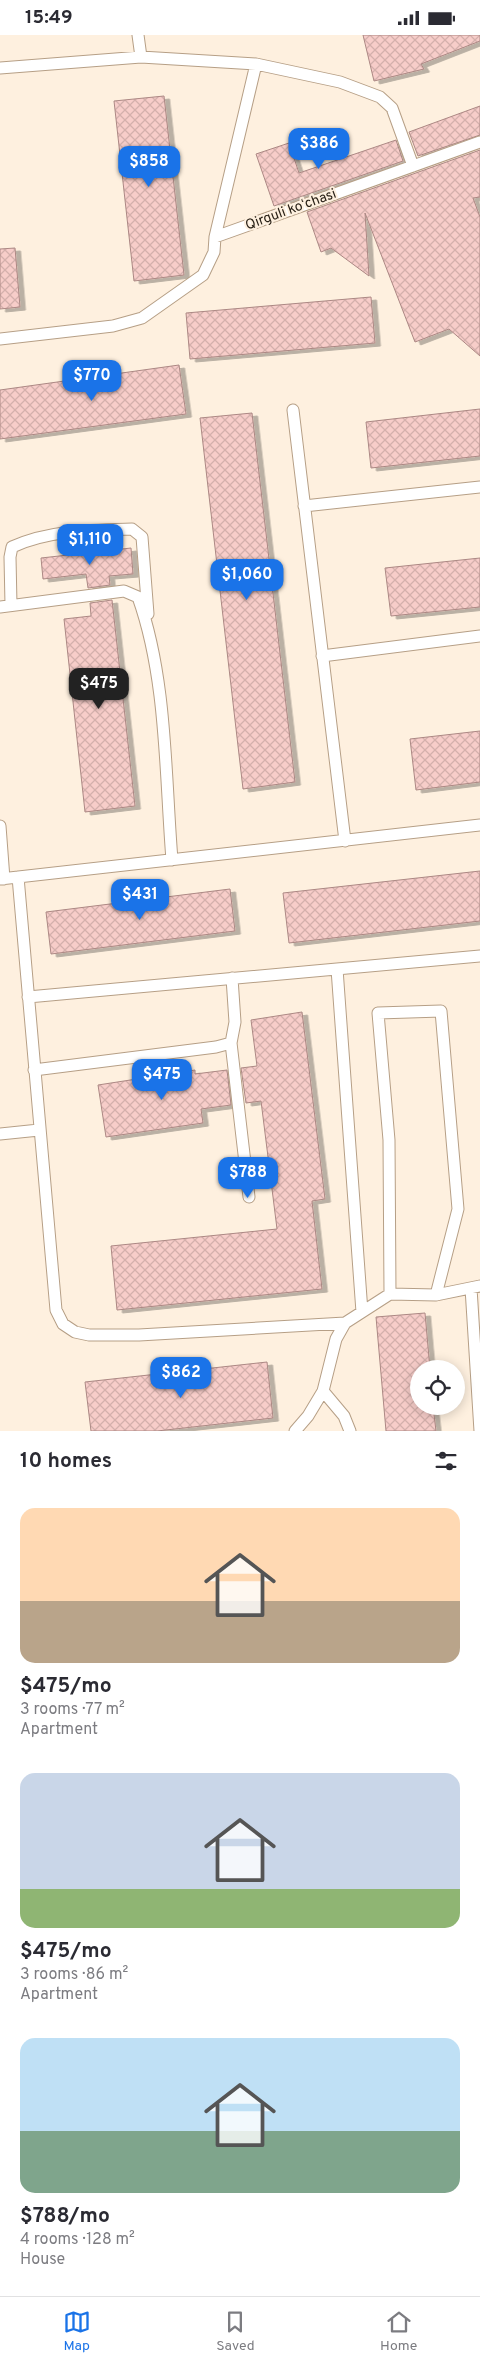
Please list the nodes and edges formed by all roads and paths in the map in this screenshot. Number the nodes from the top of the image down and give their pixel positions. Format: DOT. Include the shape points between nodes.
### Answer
graph roads {
  1 [pos="138,35"];
  2 [pos="141,57"];
  3 [pos="256,64"];
  4 [pos="0,68"];
  5 [pos="480,141"];
  6 [pos="412,166"];
  7 [pos="215,237"];
  8 [pos="0,339"];
  9 [pos="292,410"];
  10 [pos="480,487"];
  11 [pos="304,506"];
  12 [pos="6,606"];
  13 [pos="149,629"];
  14 [pos="480,636"];
  15 [pos="322,656"];
  16 [pos="0,825"];
  17 [pos="480,825"];
  18 [pos="345,841"];
  19 [pos="172,860"];
  20 [pos="18,877"];
  21 [pos="2,879"];
  22 [pos="480,956"];
  23 [pos="337,969"];
  24 [pos="232,978"];
  25 [pos="28,997"];
  26 [pos="231,1043"];
  27 [pos="34,1070"];
  28 [pos="39,1130"];
  29 [pos="0,1134"];
  30 [pos="249,1197"];
  31 [pos="475,1287"];
  32 [pos="390,1294"];
  33 [pos="436,1295"];
  34 [pos="362,1312"];
  35 [pos="345,1323"];
  36 [pos="324,1391"];
  37 [pos="295,1431"];
  38 [pos="350,1431"];
  39 [pos="480,1431"];
  1 -- 2 [label="lane"];
  2 -- 3 [label="lane"];
  2 -- 4 [label="lane"];
  3 -- 6 [label="lane" via="340,82 380,97 392,108"];
  3 -- 7 [label="lane"];
  5 -- 6 [label="lane, Qirguli koʻchasi"];
  6 -- 7 [label="lane, Qirguli koʻchasi"];
  7 -- 8 [label="lane" via="214,252 203,275 142,319 113,326"];
  9 -- 11 [label="lane"];
  10 -- 11 [label="lane"];
  11 -- 15 [label="lane"];
  12 -- 13 [label="lane" via="124,591 138,597"];
  12 -- 13 [label="lane" via="12,547 55,534 132,529 142,537"];
  13 -- 19 [label="lane" via="157,672"];
  14 -- 15 [label="lane"];
  15 -- 18 [label="lane"];
  16 -- 21 [label="lane"];
  17 -- 18 [label="lane"];
  18 -- 19 [label="lane"];
  19 -- 20 [label="lane"];
  20 -- 21 [label="lane"];
  20 -- 25 [label="lane"];
  22 -- 23 [label="lane"];
  23 -- 24 [label="lane"];
  23 -- 34 [label="lane"];
  24 -- 25 [label="lane"];
  24 -- 26 [label="lane" via="236,1022"];
  25 -- 27 [label="lane"];
  26 -- 27 [label="lane"];
  26 -- 30 [label="lane"];
  27 -- 28 [label="lane"];
  28 -- 29 [label="lane"];
  28 -- 35 [label="lane" via="56,1310 63,1324 75,1332 139,1335"];
  31 -- 33 [label="lane"];
  31 -- 39 [label="lane"];
  32 -- 33 [label="lane"];
  32 -- 33 [label="lane" via="389,1140 378,1013 441,1011 458,1209"];
  32 -- 34 [label="lane"];
  34 -- 35 [label="lane"];
  35 -- 36 [label="lane" via="336,1339"];
  36 -- 37 [label="lane"];
  36 -- 38 [label="lane" via="344,1416"];
}
